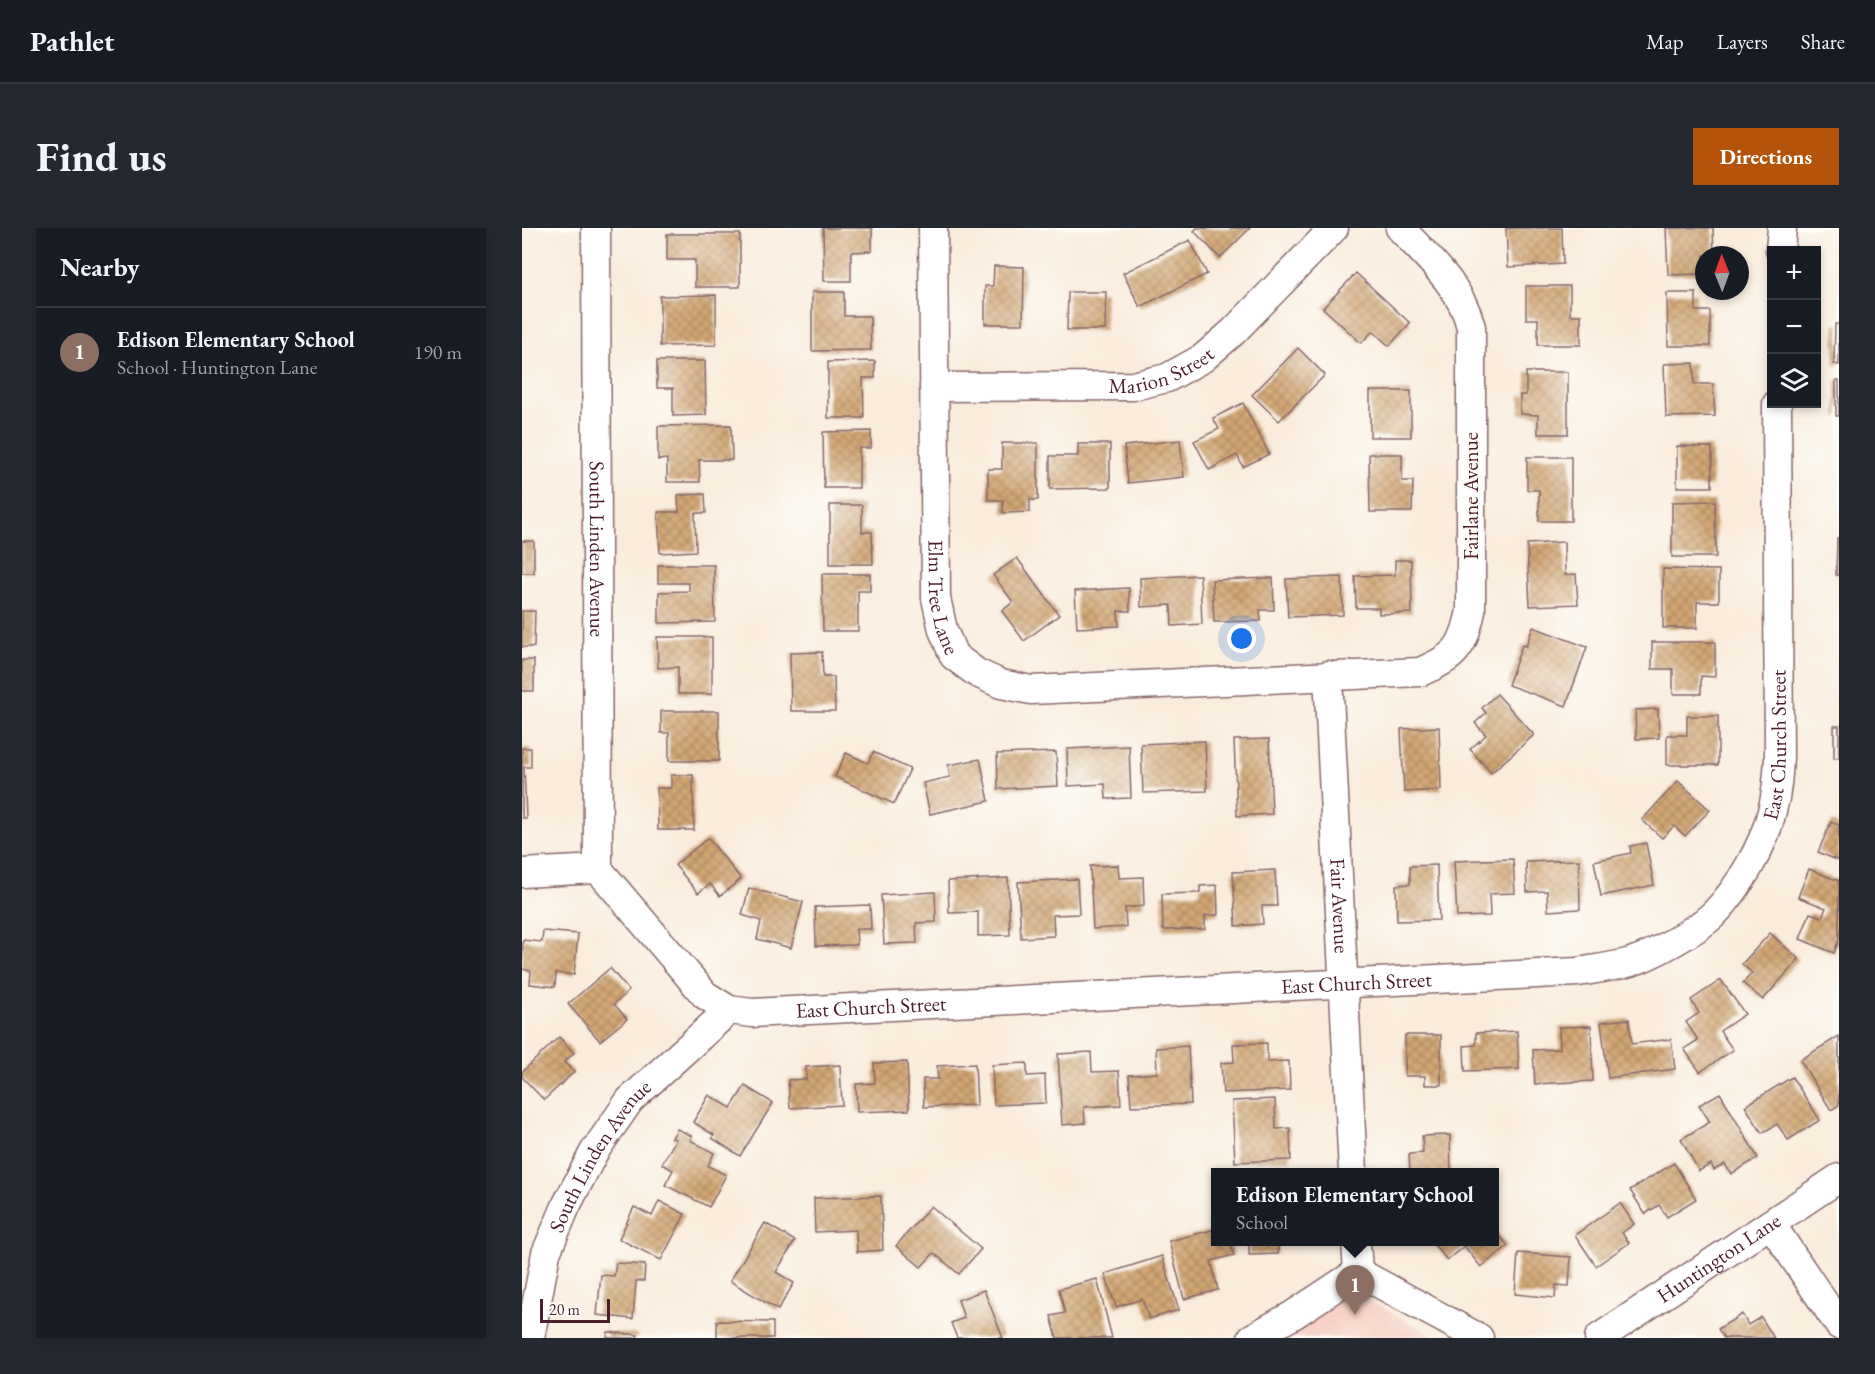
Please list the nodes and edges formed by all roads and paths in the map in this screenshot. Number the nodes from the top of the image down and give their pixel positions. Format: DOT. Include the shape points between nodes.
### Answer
graph roads {
  1 [pos="596,228"];
  2 [pos="933,228"];
  3 [pos="1334,228"];
  4 [pos="1400,228"];
  5 [pos="1782,228"];
  6 [pos="1780,246"];
  7 [pos="934,387"];
  8 [pos="1777,408"];
  9 [pos="1328,675"];
  10 [pos="598,869"];
  11 [pos="522,873"];
  12 [pos="1343,983"];
  13 [pos="729,1010"];
  14 [pos="1353,1168"];
  15 [pos="1839,1178"];
  16 [pos="1771,1224"];
  17 [pos="1356,1246"];
  18 [pos="1358,1272"];
  19 [pos="1839,1325"];
  20 [pos="530,1338"];
  21 [pos="1252,1338"];
  22 [pos="1479,1338"];
  23 [pos="1599,1338"];
  1 -- 10 [label="street, South Linden Avenue"];
  2 -- 7 [label="street, Elm Tree Lane"];
  3 -- 7 [label="street, Marion Street" via="1233,332 1203,358 1167,378 1133,387"];
  4 -- 9 [label="street, Fairlane Avenue" via="1452,285 1463,302 1471,327 1471,610 1467,633 1445,662 1420,672"];
  5 -- 6 [label="street"];
  7 -- 9 [label="street, Elm Tree Lane" via="936,598 954,656 977,673 1001,684 1031,690"];
  8 -- 12 [label="street, East Church Street" via="1778,786 1767,829 1738,883 1713,914 1656,952 1632,962 1577,972"];
  9 -- 12 [label="street, Fair Avenue"];
  10 -- 11 [label="street"];
  10 -- 13 [label="street, East Church Street" via="705,995"];
  12 -- 13 [label="street, East Church Street" via="752,1013"];
  12 -- 14 [label="street, Fair Avenue"];
  13 -- 20 [label="street, South Linden Avenue" via="630,1100 594,1152 546,1253"];
  15 -- 16 [label="street, Huntington Lane"];
  16 -- 19 [label="street"];
  16 -- 23 [label="street, Huntington Lane"];
  17 -- 18 [label="street"];
  18 -- 21 [label="street"];
  18 -- 22 [label="street"];
}
